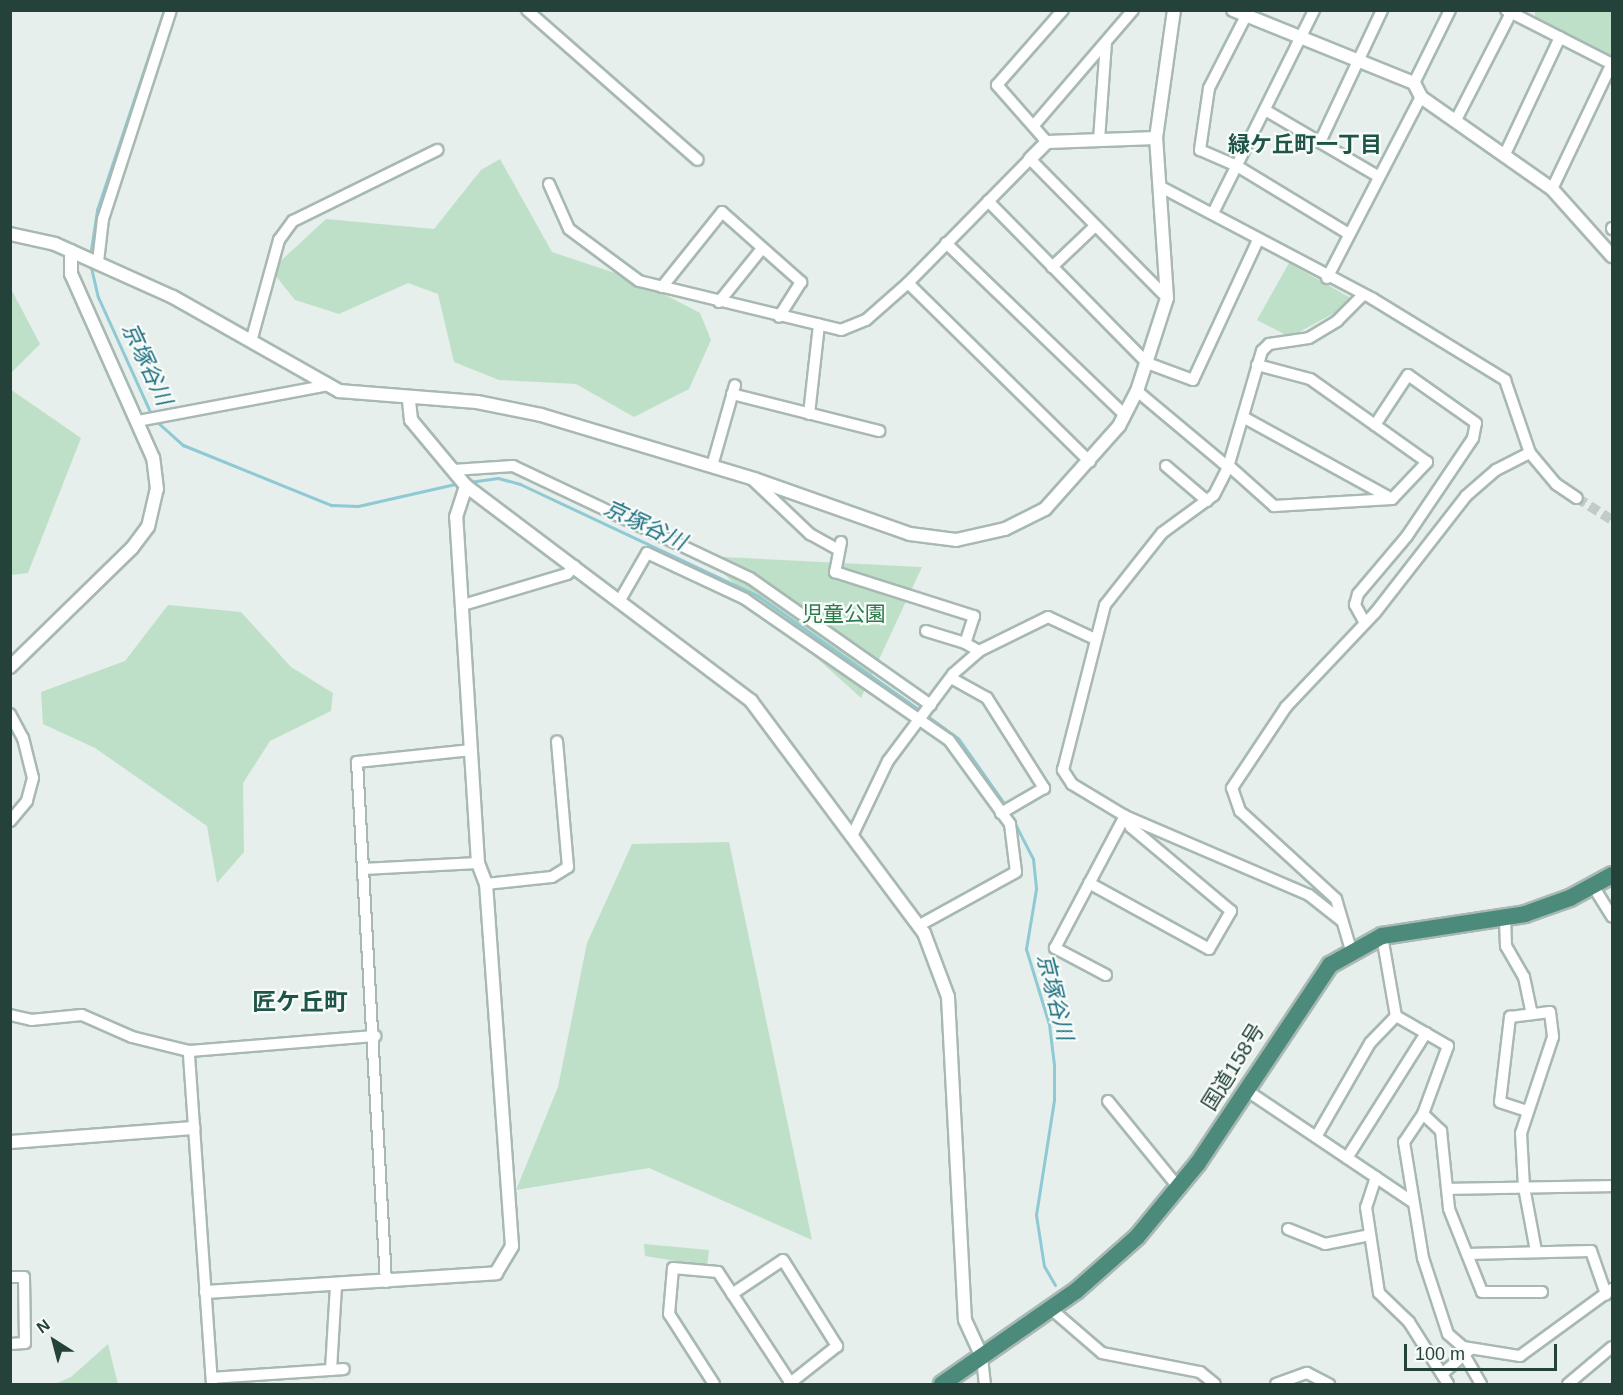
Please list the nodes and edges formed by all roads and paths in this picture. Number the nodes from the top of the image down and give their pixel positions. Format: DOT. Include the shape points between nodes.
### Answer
graph roads {
  1 [pos="171,10"];
  2 [pos="527,10"];
  3 [pos="1063,10"];
  4 [pos="1133,10"];
  5 [pos="1174,10"];
  6 [pos="1233,10"];
  7 [pos="1314,10"];
  8 [pos="1382,10"];
  9 [pos="1450,10"];
  10 [pos="1508,12"];
  11 [pos="1248,13"];
  12 [pos="1301,37"];
  13 [pos="1560,38"];
  14 [pos="1106,42"];
  15 [pos="1358,60"];
  16 [pos="1612,64"];
  17 [pos="1414,83"];
  18 [pos="1421,97"];
  19 [pos="1265,111"];
  20 [pos="1456,120"];
  21 [pos="1035,124"];
  22 [pos="1156,138"];
  23 [pos="1099,140"];
  24 [pos="1047,142"];
  25 [pos="1320,142"];
  26 [pos="437,150"];
  27 [pos="1504,154"];
  28 [pos="1030,159"];
  29 [pos="698,160"];
  30 [pos="1237,166"];
  31 [pos="1379,177"];
  32 [pos="549,184"];
  33 [pos="1159,186"];
  34 [pos="1552,189"];
  35 [pos="988,201"];
  36 [pos="1213,213"];
  37 [pos="1095,226"];
  38 [pos="10,234"];
  39 [pos="1349,234"];
  40 [pos="1258,240"];
  41 [pos="946,243"];
  42 [pos="760,251"];
  43 [pos="75,253"];
  44 [pos="1612,256"];
  45 [pos="95,261"];
  46 [pos="1052,267"];
  47 [pos="1327,278"];
  48 [pos="908,283"];
  49 [pos="662,287"];
  50 [pos="1363,295"];
  51 [pos="1167,298"];
  52 [pos="719,302"];
  53 [pos="778,317"];
  54 [pos="819,325"];
  55 [pos="252,338"];
  56 [pos="1147,363"];
  57 [pos="1257,366"];
  58 [pos="329,386"];
  59 [pos="1137,391"];
  60 [pos="409,401"];
  61 [pos="809,414"];
  62 [pos="1125,415"];
  63 [pos="1243,417"];
  64 [pos="138,421"];
  65 [pos="1375,425"];
  66 [pos="879,431"];
  67 [pos="1530,453"];
  68 [pos="1090,462"];
  69 [pos="712,466"];
  70 [pos="1166,466"];
  71 [pos="1228,466"];
  72 [pos="455,472"];
  73 [pos="751,478"];
  74 [pos="467,491"];
  75 [pos="1576,498"];
  76 [pos="1392,499"];
  77 [pos="1207,501"];
  78 [pos="575,566"];
  79 [pos="620,600"];
  80 [pos="463,605"];
  81 [pos="1365,623"];
  82 [pos="926,631"];
  83 [pos="1095,639"];
  84 [pos="965,644"];
  85 [pos="980,651"];
  86 [pos="10,667"];
  87 [pos="951,678"];
  88 [pos="926,713"];
  89 [pos="10,714"];
  90 [pos="557,741"];
  91 [pos="471,750"];
  92 [pos="1001,813"];
  93 [pos="1125,816"];
  94 [pos="10,820"];
  95 [pos="852,834"];
  96 [pos="478,863"];
  97 [pos="363,869"];
  98 [pos="1612,875"];
  99 [pos="1089,883"];
  100 [pos="486,884"];
  101 [pos="1593,886"];
  102 [pos="1612,916"];
  103 [pos="1505,918"];
  104 [pos="1342,921"];
  105 [pos="920,925"];
  106 [pos="1382,936"];
  107 [pos="1351,950"];
  108 [pos="1106,975"];
  109 [pos="1532,1014"];
  110 [pos="10,1015"];
  111 [pos="1396,1016"];
  112 [pos="1426,1033"];
  113 [pos="375,1036"];
  114 [pos="189,1051"];
  115 [pos="1245,1090"];
  116 [pos="1108,1101"];
  117 [pos="1524,1110"];
  118 [pos="1423,1114"];
  119 [pos="193,1128"];
  120 [pos="1316,1137"];
  121 [pos="10,1142"];
  122 [pos="1347,1158"];
  123 [pos="1376,1177"];
  124 [pos="1612,1186"];
  125 [pos="1524,1187"];
  126 [pos="1179,1188"];
  127 [pos="1447,1189"];
  128 [pos="1411,1201"];
  129 [pos="1288,1229"];
  130 [pos="1370,1235"];
  131 [pos="1536,1251"];
  132 [pos="1467,1254"];
  133 [pos="10,1277"];
  134 [pos="386,1282"];
  135 [pos="336,1285"];
  136 [pos="1609,1291"];
  137 [pos="206,1292"];
  138 [pos="1542,1292"];
  139 [pos="732,1294"];
  140 [pos="1051,1309"];
  141 [pos="10,1344"];
  142 [pos="1612,1347"];
  143 [pos="1468,1354"];
  144 [pos="982,1357"];
  145 [pos="331,1370"];
  146 [pos="344,1370"];
  147 [pos="1442,1374"];
  148 [pos="212,1381"];
  149 [pos="790,1383"];
  150 [pos="714,1384"];
  151 [pos="942,1384"];
  152 [pos="985,1384"];
  153 [pos="1215,1384"];
  154 [pos="1276,1384"];
  155 [pos="1329,1384"];
  156 [pos="1448,1384"];
  157 [pos="1481,1384"];
  158 [pos="1568,1384"];
  1 -- 45 [label="street" via="103,219"];
  2 -- 29 [label="street"];
  3 -- 21 [label="street" via="997,85"];
  4 -- 14 [label="street"];
  5 -- 22 [label="street"];
  6 -- 11 [label="street"];
  7 -- 12 [label="street"];
  8 -- 15 [label="street"];
  9 -- 17 [label="street"];
  10 -- 13 [label="street"];
  10 -- 20 [label="street"];
  11 -- 12 [label="street"];
  11 -- 30 [label="street" via="1209,88 1200,150"];
  12 -- 15 [label="street"];
  12 -- 19 [label="street"];
  13 -- 16 [label="street"];
  13 -- 27 [label="street"];
  14 -- 21 [label="street"];
  14 -- 23 [label="street"];
  15 -- 17 [label="street"];
  15 -- 25 [label="street"];
  16 -- 34 [label="street"];
  17 -- 18 [label="street"];
  18 -- 20 [label="street"];
  18 -- 31 [label="street"];
  19 -- 25 [label="street"];
  19 -- 30 [label="street"];
  20 -- 27 [label="street"];
  21 -- 24 [label="street"];
  22 -- 23 [label="street"];
  22 -- 33 [label="street"];
  23 -- 24 [label="street"];
  24 -- 28 [label="street"];
  25 -- 31 [label="street"];
  26 -- 55 [label="street" via="293,221 279,240"];
  27 -- 34 [label="street"];
  28 -- 35 [label="street"];
  28 -- 37 [label="street"];
  30 -- 36 [label="street"];
  30 -- 39 [label="street"];
  31 -- 39 [label="street"];
  32 -- 49 [label="street" via="569,228 639,281"];
  33 -- 36 [label="street"];
  33 -- 51 [label="street"];
  34 -- 44 [label="street"];
  35 -- 41 [label="street"];
  35 -- 46 [label="street"];
  36 -- 40 [label="street"];
  37 -- 46 [label="street"];
  37 -- 51 [label="street"];
  38 -- 43 [label="street"];
  39 -- 47 [label="street"];
  40 -- 47 [label="street"];
  40 -- 56 [label="street" via="1199,375 1193,380"];
  41 -- 48 [label="street"];
  41 -- 62 [label="street"];
  42 -- 49 [label="street" via="722,212"];
  42 -- 52 [label="street"];
  42 -- 53 [label="street" via="801,282"];
  43 -- 45 [label="street"];
  43 -- 64 [label="street" via="72,274"];
  45 -- 55 [label="street"];
  46 -- 56 [label="street"];
  47 -- 50 [label="street"];
  48 -- 54 [label="street" via="866,320 841,330"];
  48 -- 68 [label="street"];
  49 -- 52 [label="street"];
  50 -- 57 [label="street" via="1342,317 1309,338 1265,346"];
  50 -- 67 [label="street" via="1509,384"];
  51 -- 56 [label="street"];
  52 -- 53 [label="street"];
  53 -- 54 [label="street"];
  54 -- 61 [label="street"];
  55 -- 58 [label="street"];
  56 -- 59 [label="street"];
  57 -- 63 [label="street"];
  57 -- 65 [label="street" via="1310,379"];
  58 -- 60 [label="street"];
  58 -- 64 [label="street"];
  59 -- 62 [label="street"];
  59 -- 71 [label="street"];
  60 -- 69 [label="street" via="477,402 541,415"];
  60 -- 72 [label="street" via="411,420"];
  61 -- 66 [label="street"];
  61 -- 69 [label="street" via="734,390"];
  62 -- 68 [label="street"];
  63 -- 71 [label="street"];
  63 -- 76 [label="street"];
  64 -- 86 [label="street" via="153,458 157,489 147,527"];
  65 -- 76 [label="street" via="1427,462"];
  65 -- 81 [label="street" via="1408,375 1476,423 1473,438 1407,536 1358,594 1355,605"];
  67 -- 75 [label="street" via="1551,479"];
  67 -- 81 [label="street" via="1505,463 1466,496"];
  68 -- 73 [label="street" via="1045,510 1005,529 956,540 910,534"];
  69 -- 73 [label="street"];
  70 -- 77 [label="street"];
  71 -- 76 [label="street" via="1274,506"];
  71 -- 77 [label="street"];
  72 -- 74 [label="street"];
  72 -- 88 [label="street" via="513,466 750,579"];
  73 -- 84 [label="street" via="810,534 840,546 835,572 974,616"];
  74 -- 78 [label="street"];
  74 -- 80 [label="street" via="456,517"];
  77 -- 83 [label="street" via="1162,533 1132,566 1105,605"];
  78 -- 79 [label="street"];
  78 -- 80 [label="street" via="567,574"];
  79 -- 88 [label="street" via="648,553 745,599"];
  79 -- 95 [label="street" via="751,701"];
  80 -- 91 [label="street"];
  81 -- 104 [label="street" via="1286,707 1232,788 1240,811 1327,888"];
  82 -- 84 [label="street"];
  83 -- 85 [label="street" via="1048,617"];
  83 -- 93 [label="street" via="1063,770 1072,784"];
  84 -- 85 [label="street"];
  85 -- 87 [label="street"];
  87 -- 88 [label="street"];
  87 -- 92 [label="street" via="987,698 1044,788"];
  88 -- 92 [label="street"];
  88 -- 95 [label="street" via="888,761"];
  89 -- 94 [label="street" via="23,738 33,778 27,801"];
  90 -- 100 [label="street" via="568,867 552,877"];
  91 -- 96 [label="street"];
  91 -- 97 [label="street" via="357,762"];
  92 -- 105 [label="street" via="1010,824 1016,872"];
  93 -- 99 [label="street"];
  93 -- 99 [label="street" via="1131,827 1232,911 1209,949"];
  93 -- 104 [label="street" via="1309,896"];
  95 -- 105 [label="street"];
  96 -- 97 [label="street"];
  96 -- 100 [label="street"];
  97 -- 113 [label="street"];
  98 -- 101 [label="highway, 国道158号"];
  99 -- 108 [label="street" via="1055,948"];
  100 -- 134 [label="street" via="512,1246 496,1273"];
  101 -- 102 [label="street"];
  101 -- 103 [label="highway, 国道158号" via="1556,905"];
  103 -- 106 [label="highway, 国道158号"];
  103 -- 109 [label="street" via="1506,946 1524,977"];
  104 -- 107 [label="street"];
  105 -- 144 [label="street" via="942,970 948,997 965,1320"];
  106 -- 107 [label="highway, 国道158号"];
  106 -- 111 [label="street"];
  107 -- 115 [label="highway, 国道158号" via="1317,980"];
  109 -- 117 [label="street" via="1550,1012 1553,1038"];
  109 -- 117 [label="street" via="1510,1017 1500,1102"];
  110 -- 114 [label="street" via="31,1020 82,1015 132,1036"];
  111 -- 112 [label="street"];
  111 -- 120 [label="street" via="1370,1043"];
  112 -- 118 [label="street" via="1448,1046"];
  112 -- 122 [label="street"];
  113 -- 114 [label="street"];
  113 -- 134 [label="street"];
  114 -- 119 [label="street"];
  115 -- 120 [label="street"];
  115 -- 126 [label="highway, 国道158号"];
  116 -- 126 [label="street"];
  117 -- 125 [label="street"];
  118 -- 127 [label="street" via="1441,1131"];
  118 -- 128 [label="street" via="1404,1142"];
  119 -- 121 [label="street"];
  119 -- 137 [label="street"];
  120 -- 122 [label="street"];
  122 -- 123 [label="street"];
  123 -- 128 [label="street"];
  123 -- 130 [label="street" via="1366,1207"];
  124 -- 125 [label="street"];
  125 -- 127 [label="street"];
  125 -- 131 [label="street"];
  126 -- 140 [label="highway, 国道158号" via="1117,1258"];
  127 -- 132 [label="street"];
  128 -- 143 [label="street" via="1448,1334"];
  129 -- 130 [label="street" via="1325,1244"];
  130 -- 147 [label="street" via="1379,1293 1409,1322"];
  131 -- 132 [label="street"];
  131 -- 136 [label="street" via="1591,1251"];
  132 -- 138 [label="street" via="1482,1292"];
  133 -- 141 [label="street" via="24,1277 26,1342"];
  134 -- 135 [label="street"];
  135 -- 137 [label="street"];
  135 -- 145 [label="street"];
  136 -- 143 [label="street" via="1520,1356"];
  137 -- 148 [label="street"];
  139 -- 149 [label="street"];
  139 -- 149 [label="street" via="783,1260 837,1346"];
  139 -- 150 [label="street" via="718,1272 673,1268 669,1314"];
  140 -- 144 [label="highway, 国道158号"];
  140 -- 153 [label="street" via="1102,1353 1200,1372"];
  142 -- 158 [label="street"];
  143 -- 147 [label="street"];
  143 -- 157 [label="street"];
  144 -- 151 [label="highway, 国道158号"];
  144 -- 152 [label="street"];
  145 -- 146 [label="street"];
  145 -- 148 [label="street"];
  147 -- 156 [label="street"];
  154 -- 155 [label="street" via="1307,1373"];
}
